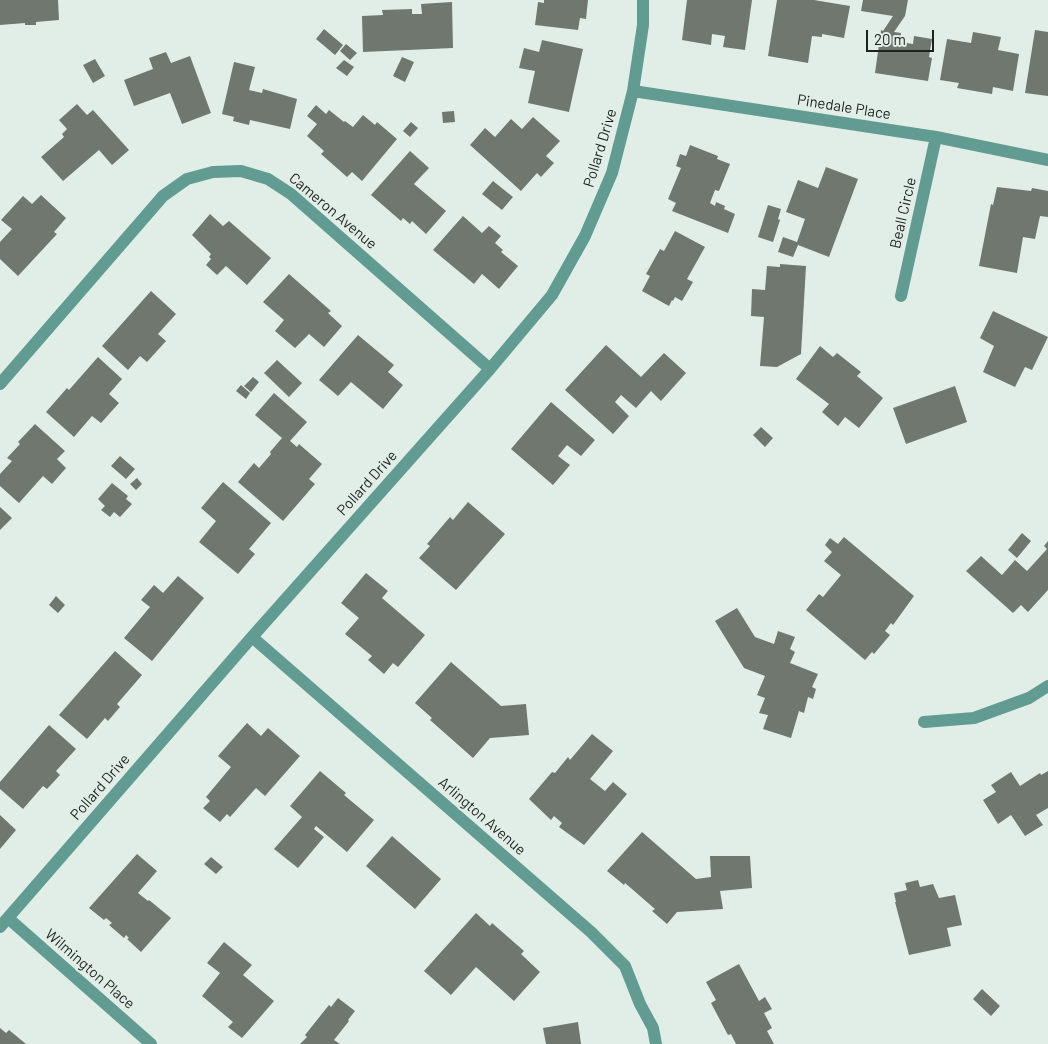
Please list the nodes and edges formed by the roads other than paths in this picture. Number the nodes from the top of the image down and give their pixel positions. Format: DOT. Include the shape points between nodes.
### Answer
graph roads {
  1 [pos="643,0"];
  2 [pos="633,91"];
  3 [pos="936,137"];
  4 [pos="1048,160"];
  5 [pos="901,296"];
  6 [pos="490,369"];
  7 [pos="0,384"];
  8 [pos="252,637"];
  9 [pos="1048,686"];
  10 [pos="924,722"];
  11 [pos="4,923"];
  12 [pos="151,1044"];
  13 [pos="656,1044"];
  1 -- 2 [label="street, Pollard Drive" via="643,25"];
  2 -- 3 [label="street, Pinedale Place"];
  2 -- 6 [label="street, Pollard Drive" via="612,173 585,236 552,295"];
  3 -- 4 [label="street, Pinedale Place"];
  3 -- 5 [label="street, Beall Circle"];
  6 -- 7 [label="street, Cameron Avenue" via="291,194 268,179 241,171 213,172 187,180 163,196"];
  6 -- 8 [label="street, Pollard Drive"];
  8 -- 11 [label="street, Pollard Drive"];
  8 -- 13 [label="street, Arlington Avenue" via="591,932 624,966 653,1028"];
  9 -- 10 [label="street" via="1029,698 974,718"];
  11 -- 12 [label="street, Wilmington Place"];
}
